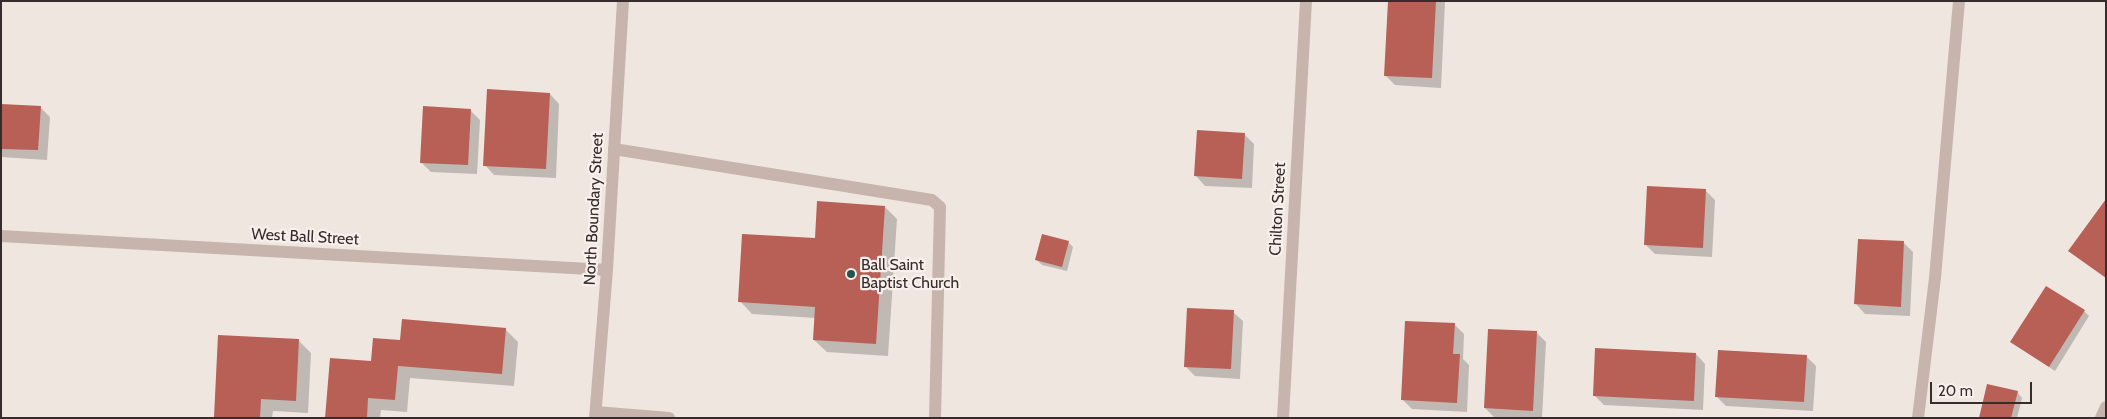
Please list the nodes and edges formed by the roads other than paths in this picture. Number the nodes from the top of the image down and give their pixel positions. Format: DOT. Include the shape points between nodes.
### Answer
graph roads {
  1 [pos="623,1"];
  2 [pos="1306,1"];
  3 [pos="1959,1"];
  4 [pos="614,149"];
  5 [pos="1,236"];
  6 [pos="607,270"];
  7 [pos="2106,407"];
  8 [pos="595,415"];
  9 [pos="669,418"];
  10 [pos="935,418"];
  11 [pos="1283,418"];
  12 [pos="1918,418"];
  13 [pos="2101,418"];
  1 -- 4 [label="street, North Boundary Street"];
  2 -- 11 [label="street, Chilton Street"];
  3 -- 12 [label="street" via="1935,278"];
  4 -- 6 [label="street, North Boundary Street"];
  4 -- 10 [label="street" via="932,200 940,207"];
  5 -- 6 [label="street, West Ball Street"];
  6 -- 8 [label="street, North Boundary Street"];
  7 -- 13 [label="street"];
  8 -- 9 [label="street"];
}
